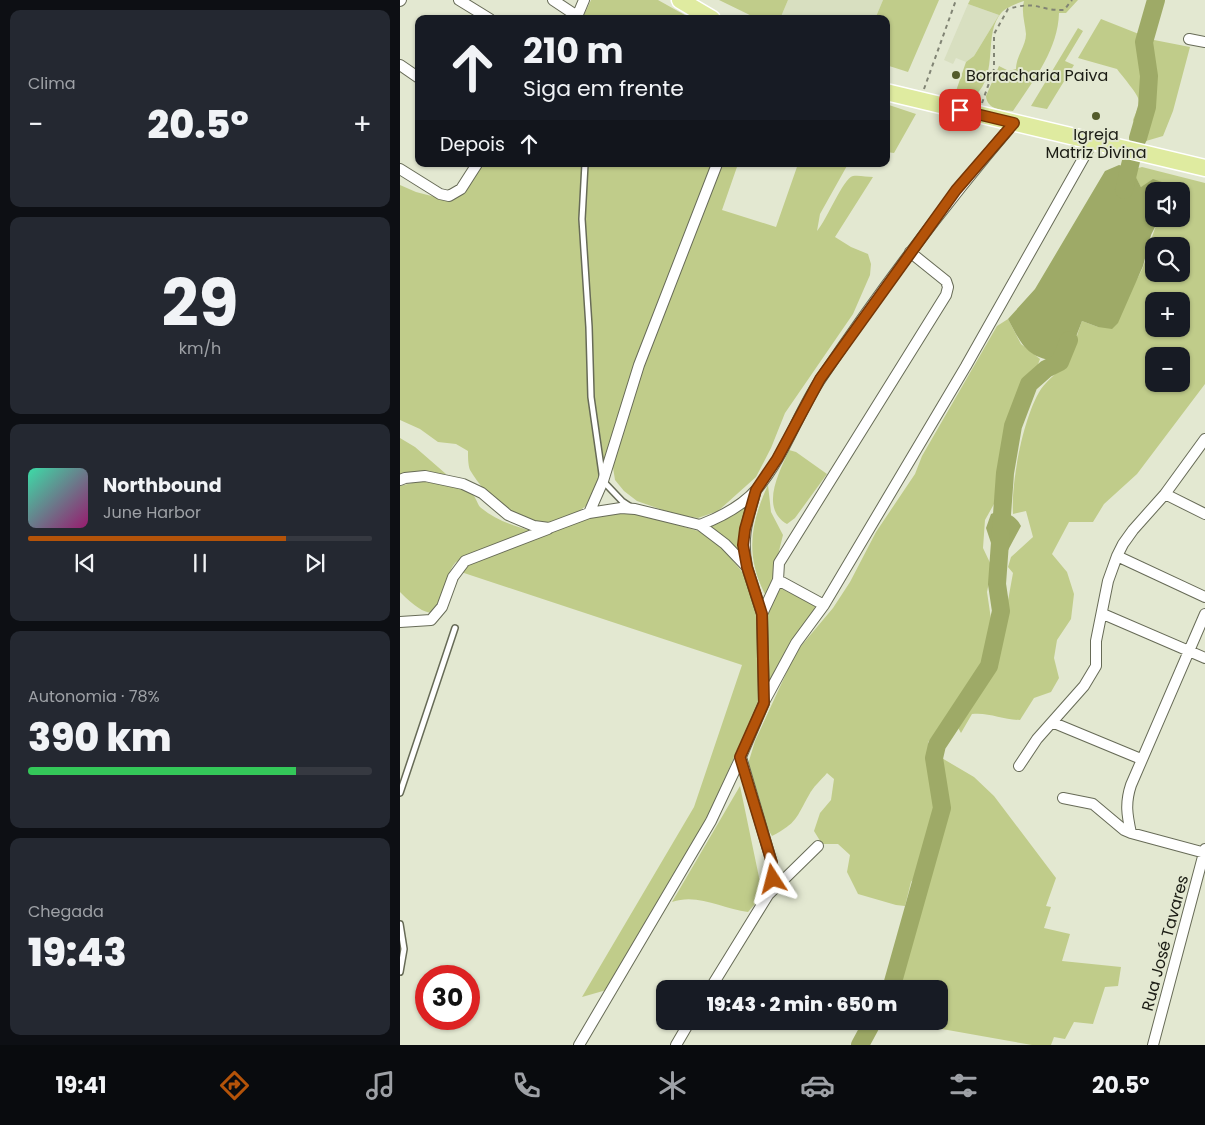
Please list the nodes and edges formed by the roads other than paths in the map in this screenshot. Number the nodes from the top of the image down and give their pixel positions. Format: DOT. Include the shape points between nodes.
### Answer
graph roads {
  1 [pos="459,0"];
  2 [pos="553,0"];
  3 [pos="680,0"];
  4 [pos="580,10"];
  5 [pos="483,15"];
  6 [pos="705,15"];
  7 [pos="1189,38"];
  8 [pos="1205,42"];
  9 [pos="400,65"];
  10 [pos="415,75"];
  11 [pos="890,93"];
  12 [pos="1014,123"];
  13 [pos="1093,142"];
  14 [pos="475,167"];
  15 [pos="585,167"];
  16 [pos="716,167"];
  17 [pos="1205,168"];
  18 [pos="400,169"];
  19 [pos="910,252"];
  20 [pos="1205,440"];
  21 [pos="400,480"];
  22 [pos="603,481"];
  23 [pos="756,490"];
  24 [pos="1165,494"];
  25 [pos="635,509"];
  26 [pos="589,513"];
  27 [pos="1205,514"];
  28 [pos="700,525"];
  29 [pos="549,528"];
  30 [pos="1117,556"];
  31 [pos="747,567"];
  32 [pos="778,580"];
  33 [pos="1205,597"];
  34 [pos="824,605"];
  35 [pos="762,614"];
  36 [pos="1103,614"];
  37 [pos="1205,614"];
  38 [pos="400,622"];
  39 [pos="455,628"];
  40 [pos="1189,652"];
  41 [pos="1205,658"];
  42 [pos="764,703"];
  43 [pos="1054,723"];
  44 [pos="740,757"];
  45 [pos="1141,759"];
  46 [pos="1019,766"];
  47 [pos="400,792"];
  48 [pos="1063,798"];
  49 [pos="1131,833"];
  50 [pos="818,846"];
  51 [pos="1205,852"];
  52 [pos="768,895"];
  53 [pos="400,924"];
  54 [pos="400,972"];
  55 [pos="716,980"];
  56 [pos="685,1030"];
  57 [pos="579,1045"];
  58 [pos="676,1045"];
  59 [pos="1153,1045"];
  1 -- 5 [label="street"];
  2 -- 4 [label="street"];
  3 -- 6 [label="main road"];
  7 -- 8 [label="street"];
  9 -- 10 [label="street"];
  11 -- 12 [label="main road"];
  12 -- 13 [label="main road"];
  12 -- 19 [label="street" via="956,190"];
  13 -- 17 [label="main road"];
  13 -- 34 [label="street" via="966,366"];
  14 -- 18 [label="street" via="455,194 449,196 440,194"];
  15 -- 22 [label="lane" via="582,219 591,397"];
  16 -- 22 [label="street" via="639,365"];
  19 -- 23 [label="street" via="820,379 767,476"];
  19 -- 32 [label="street" via="942,276 948,286 946,295 779,563"];
  20 -- 24 [label="street"];
  21 -- 29 [label="street" via="425,476 463,484 482,493 508,515 534,526"];
  22 -- 25 [label="lane" via="622,501"];
  22 -- 26 [label="street"];
  23 -- 28 [label="street" via="731,510"];
  23 -- 31 [label="street" via="743,545"];
  24 -- 27 [label="street"];
  24 -- 30 [label="street" via="1133,530"];
  25 -- 26 [label="street"];
  25 -- 28 [label="street"];
  26 -- 29 [label="street"];
  28 -- 31 [label="street" via="726,544"];
  29 -- 38 [label="street" via="465,561 453,577 442,607 432,620"];
  30 -- 33 [label="street"];
  30 -- 36 [label="street" via="1108,581"];
  31 -- 35 [label="street"];
  32 -- 34 [label="street"];
  32 -- 35 [label="street"];
  34 -- 42 [label="street" via="796,643"];
  35 -- 42 [label="street"];
  36 -- 40 [label="street"];
  36 -- 43 [label="street" via="1096,641 1096,666"];
  37 -- 40 [label="street"];
  39 -- 47 [label="lane"];
  40 -- 41 [label="street"];
  40 -- 45 [label="street"];
  42 -- 44 [label="street"];
  43 -- 45 [label="street"];
  43 -- 46 [label="street"];
  44 -- 52 [label="street" via="772,863 773,879"];
  44 -- 57 [label="street" via="711,821"];
  45 -- 49 [label="street" via="1126,800"];
  48 -- 49 [label="street" via="1093,804"];
  49 -- 51 [label="street"];
  50 -- 52 [label="street"];
  51 -- 59 [label="street, Rua José Tavares"];
  52 -- 55 [label="street"];
  53 -- 54 [label="lane" via="404,949"];
  56 -- 58 [label="street"];
}
